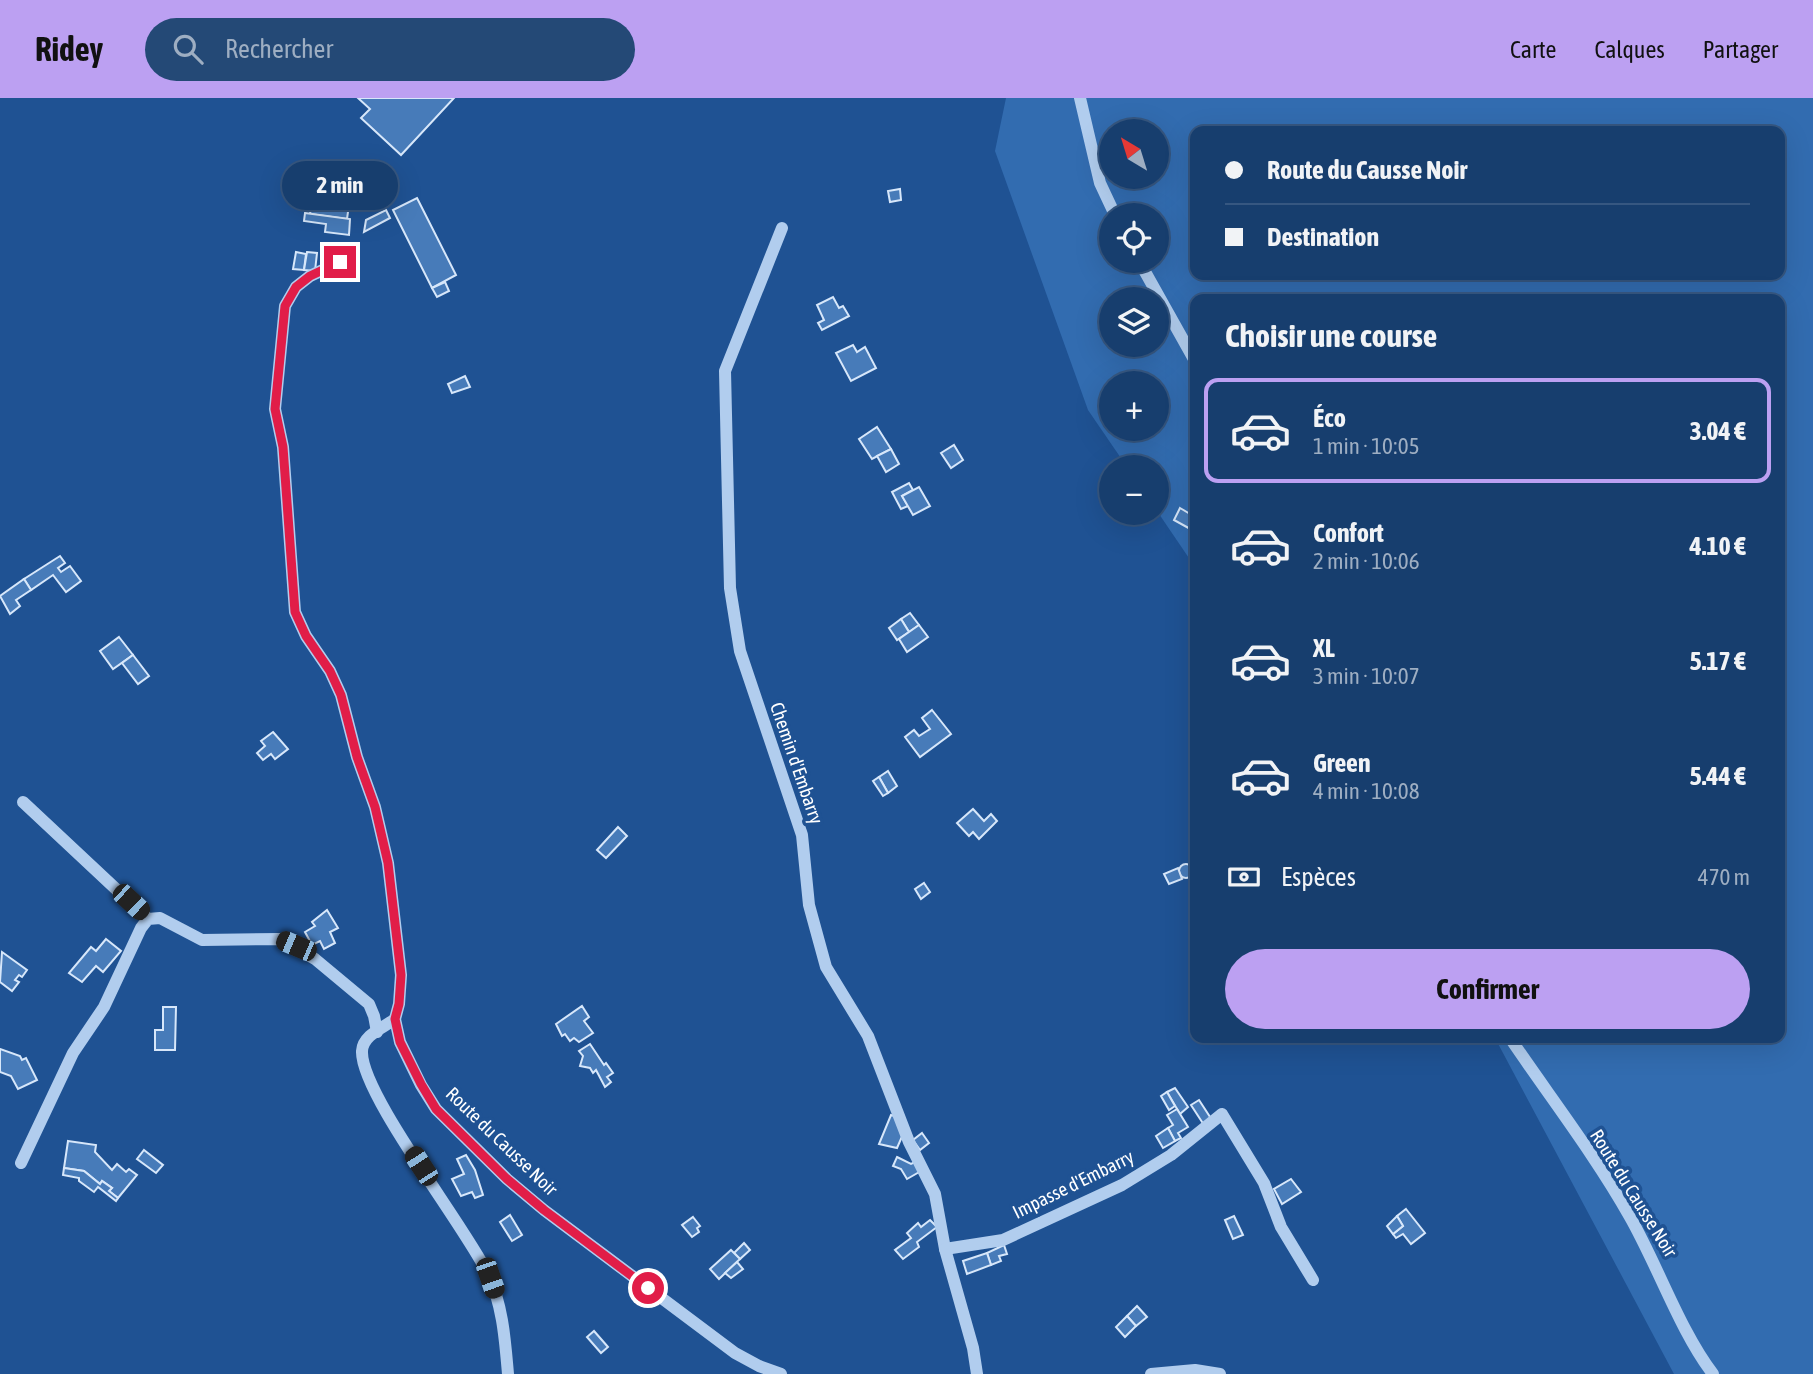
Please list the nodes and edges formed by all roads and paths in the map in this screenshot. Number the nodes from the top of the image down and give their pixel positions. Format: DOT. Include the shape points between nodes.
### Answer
graph roads {
  1 [pos="1080,98"];
  2 [pos="1109,203"];
  3 [pos="782,228"];
  4 [pos="340,262"];
  5 [pos="1146,273"];
  6 [pos="1190,351"];
  7 [pos="23,802"];
  8 [pos="148,919"];
  9 [pos="395,1019"];
  10 [pos="377,1032"];
  11 [pos="1513,1043"];
  12 [pos="21,1163"];
  13 [pos="945,1249"];
  14 [pos="1313,1280"];
  15 [pos="508,1374"];
  16 [pos="781,1374"];
  17 [pos="977,1374"];
  18 [pos="1151,1374"];
  19 [pos="1220,1374"];
  20 [pos="1713,1374"];
  1 -- 2 [label="street" via="1100,183"];
  3 -- 13 [label="street, Chemin d'Embarry" via="725,371 730,588 740,651 802,835 809,905 826,967 868,1036 909,1142 935,1194"];
  4 -- 9 [label="street" via="296,287 285,306 275,409 283,447 295,612 341,695 388,863 401,975"];
  5 -- 6 [label="street"];
  7 -- 8 [label="street"];
  8 -- 10 [label="street" via="160,918 202,940 280,939 296,946 369,1004"];
  8 -- 12 [label="street" via="104,1007 73,1053"];
  9 -- 10 [label="street"];
  9 -- 16 [label="street, Route du Causse Noir" via="400,1042 436,1109 507,1179 735,1353"];
  10 -- 15 [label="street" via="365,1038 362,1049 368,1078 490,1278 500,1309"];
  11 -- 20 [label="street, Route du Causse Noir" via="1629,1214"];
  13 -- 14 [label="street, Impasse d'Embarry" via="1003,1240 1122,1185 1171,1156 1223,1114"];
  13 -- 17 [label="street, Chemin d'Embarry"];
  18 -- 19 [label="street" via="1195,1370"];
}
